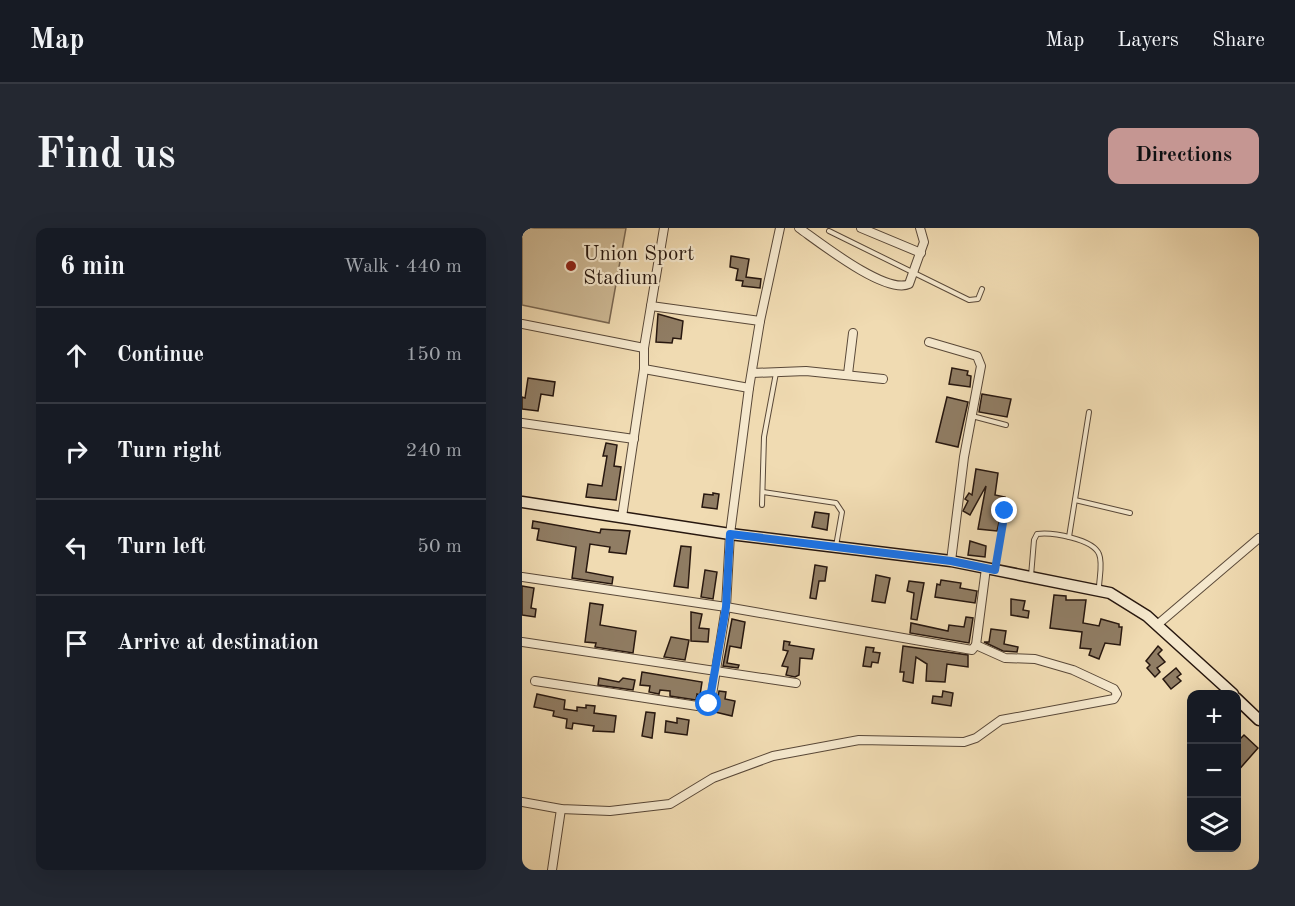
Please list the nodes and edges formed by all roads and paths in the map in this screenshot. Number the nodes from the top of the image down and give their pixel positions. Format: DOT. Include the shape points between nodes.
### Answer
graph roads {
  1 [pos="664,228"];
  2 [pos="780,228"];
  3 [pos="799,228"];
  4 [pos="861,228"];
  5 [pos="920,228"];
  6 [pos="829,231"];
  7 [pos="921,253"];
  8 [pos="913,275"];
  9 [pos="982,289"];
  10 [pos="651,306"];
  11 [pos="760,321"];
  12 [pos="522,324"];
  13 [pos="854,333"];
  14 [pos="929,342"];
  15 [pos="644,348"];
  16 [pos="644,369"];
  17 [pos="752,373"];
  18 [pos="776,374"];
  19 [pos="848,374"];
  20 [pos="883,379"];
  21 [pos="749,388"];
  22 [pos="1089,412"];
  23 [pos="972,416"];
  24 [pos="522,423"];
  25 [pos="1006,425"];
  26 [pos="634,439"];
  27 [pos="763,492"];
  28 [pos="1075,500"];
  29 [pos="522,502"];
  30 [pos="762,505"];
  31 [pos="1005,511"];
  32 [pos="1130,513"];
  33 [pos="622,517"];
  34 [pos="730,534"];
  35 [pos="1069,537"];
  36 [pos="1259,538"];
  37 [pos="836,547"];
  38 [pos="951,561"];
  39 [pos="991,569"];
  40 [pos="522,577"];
  41 [pos="1030,577"];
  42 [pos="1099,591"];
  43 [pos="726,607"];
  44 [pos="1157,625"];
  45 [pos="522,642"];
  46 [pos="976,645"];
  47 [pos="716,672"];
  48 [pos="535,681"];
  49 [pos="796,683"];
  50 [pos="1229,690"];
  51 [pos="1241,703"];
  52 [pos="1259,720"];
  53 [pos="522,802"];
  54 [pos="561,809"];
  55 [pos="552,870"];
  1 -- 10 [label="street"];
  2 -- 11 [label="street"];
  3 -- 8 [label="street" via="872,277 902,287 909,285"];
  4 -- 7 [label="street"];
  5 -- 7 [label="street" via="924,242"];
  6 -- 8 [label="lane"];
  7 -- 8 [label="street"];
  8 -- 9 [label="lane" via="975,301"];
  10 -- 11 [label="street"];
  10 -- 15 [label="street"];
  11 -- 17 [label="street"];
  12 -- 15 [label="street"];
  13 -- 19 [label="street"];
  14 -- 23 [label="street" via="977,356 981,366"];
  15 -- 16 [label="street"];
  16 -- 21 [label="street"];
  16 -- 26 [label="street"];
  17 -- 18 [label="street"];
  17 -- 21 [label="street"];
  18 -- 19 [label="street"];
  18 -- 27 [label="lane" via="764,437"];
  19 -- 20 [label="street"];
  21 -- 34 [label="street"];
  22 -- 28 [label="lane"];
  23 -- 25 [label="lane"];
  23 -- 38 [label="street"];
  24 -- 26 [label="street"];
  26 -- 33 [label="street"];
  27 -- 30 [label="lane"];
  27 -- 37 [label="lane" via="836,503 842,512"];
  28 -- 32 [label="lane"];
  28 -- 35 [label="lane"];
  29 -- 33 [label="street"];
  31 -- 39 [label="lane"];
  33 -- 34 [label="street"];
  34 -- 37 [label="street"];
  34 -- 43 [label="street"];
  35 -- 41 [label="lane" via="1037,534"];
  35 -- 42 [label="lane" via="1095,547 1100,556"];
  36 -- 44 [label="street"];
  37 -- 38 [label="street"];
  38 -- 39 [label="street"];
  39 -- 41 [label="street"];
  39 -- 46 [label="street"];
  40 -- 43 [label="street"];
  41 -- 42 [label="street"];
  42 -- 44 [label="street" via="1110,593"];
  43 -- 46 [label="street" via="972,650"];
  43 -- 47 [label="street"];
  44 -- 50 [label="street"];
  45 -- 47 [label="street"];
  46 -- 54 [label="street" via="1005,658 1035,658 1072,670 1117,694 1114,699 1001,720 964,742 859,740 773,756 712,778 670,804 610,811"];
  47 -- 48 [label="street" via="711,701 704,707"];
  47 -- 49 [label="street"];
  51 -- 52 [label="street"];
  53 -- 54 [label="street"];
  54 -- 55 [label="street"];
}
